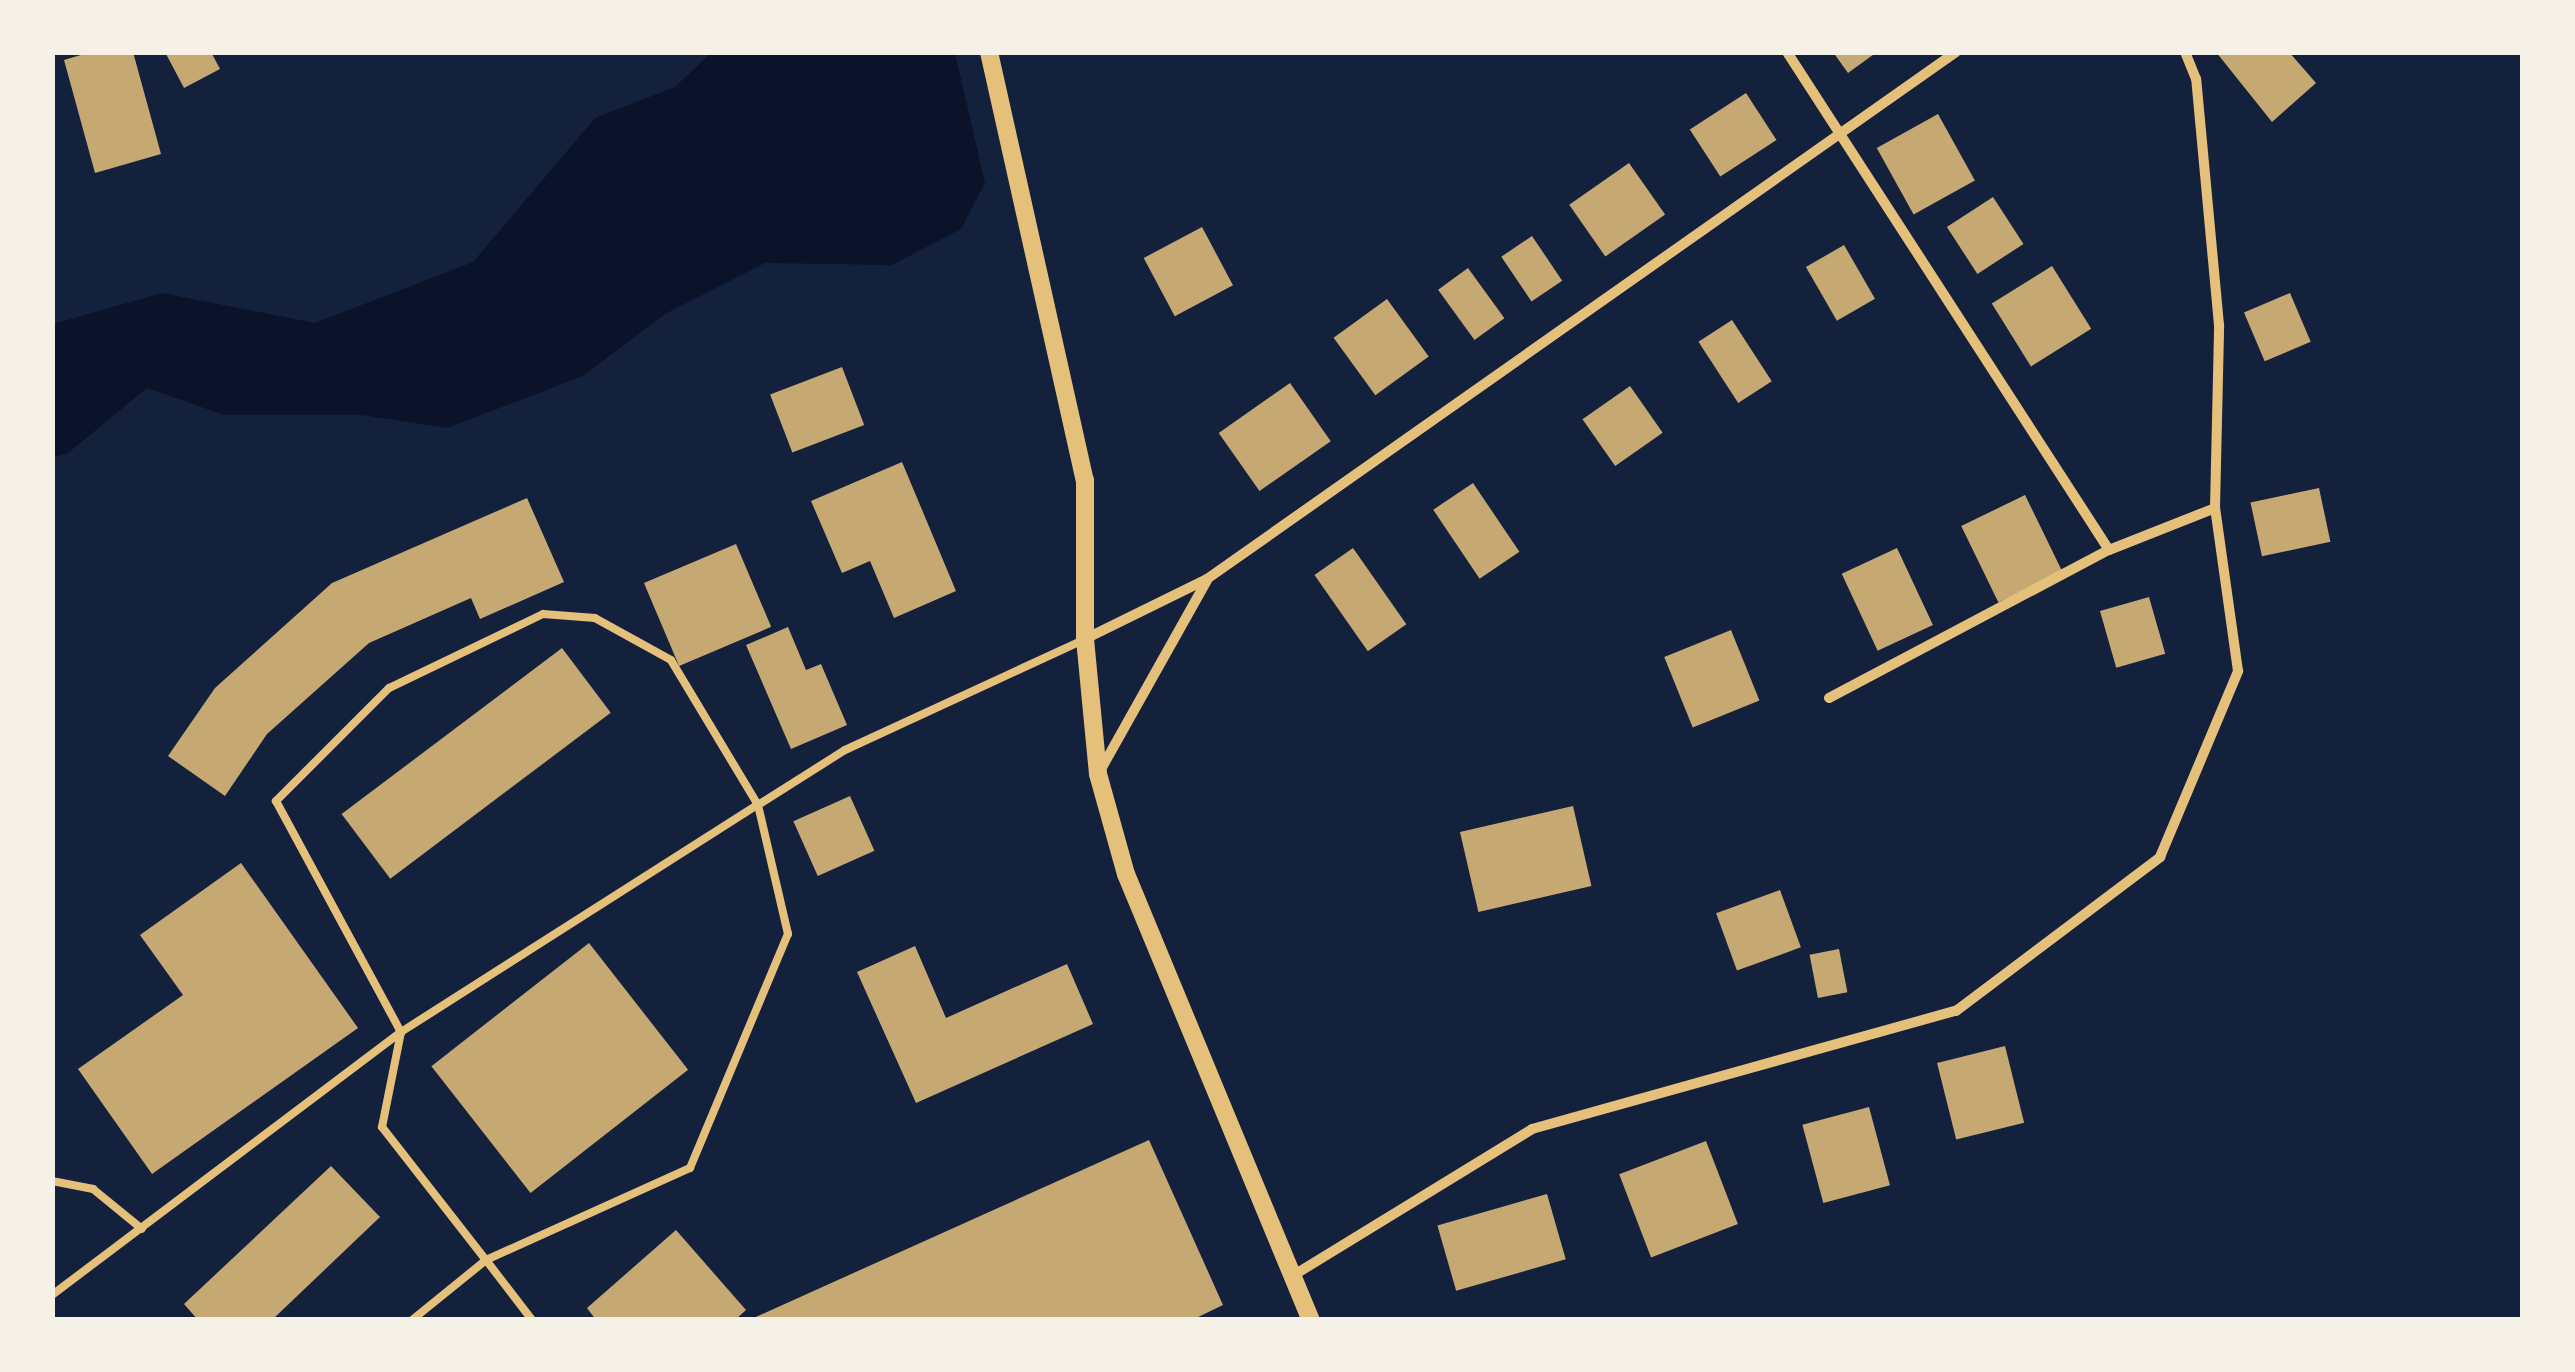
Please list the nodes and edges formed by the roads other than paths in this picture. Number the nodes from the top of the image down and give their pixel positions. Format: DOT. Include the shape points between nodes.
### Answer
graph roads {
  1 [pos="989,52"];
  2 [pos="1787,52"];
  3 [pos="1956,52"];
  4 [pos="2185,52"];
  5 [pos="1835,133"];
  6 [pos="2215,508"];
  7 [pos="2108,550"];
  8 [pos="1207,579"];
  9 [pos="1085,639"];
  10 [pos="1829,698"];
  11 [pos="1098,774"];
  12 [pos="758,805"];
  13 [pos="401,1032"];
  14 [pos="52,1182"];
  15 [pos="142,1229"];
  16 [pos="486,1260"];
  17 [pos="1294,1275"];
  18 [pos="52,1295"];
  19 [pos="412,1320"];
  20 [pos="532,1320"];
  21 [pos="1312,1320"];
  1 -- 9 [label="street" via="1085,480"];
  2 -- 5 [label="street"];
  3 -- 5 [label="street"];
  4 -- 6 [label="street" via="2196,79 2219,324"];
  5 -- 7 [label="street"];
  5 -- 8 [label="street"];
  6 -- 7 [label="street"];
  6 -- 17 [label="street" via="2238,672 2160,856 1956,1011 1532,1129"];
  7 -- 10 [label="street"];
  8 -- 9 [label="street"];
  8 -- 11 [label="street"];
  9 -- 11 [label="street"];
  9 -- 12 [label="lane" via="845,750"];
  11 -- 17 [label="street" via="1126,874"];
  12 -- 13 [label="lane"];
  12 -- 13 [label="lane" via="671,660 595,618 543,614 389,688 276,801"];
  12 -- 16 [label="lane" via="788,934 690,1168"];
  13 -- 15 [label="lane"];
  13 -- 16 [label="lane" via="382,1126"];
  14 -- 15 [label="lane" via="93,1189"];
  15 -- 18 [label="lane"];
  16 -- 19 [label="lane"];
  16 -- 20 [label="lane"];
  17 -- 21 [label="street"];
}
